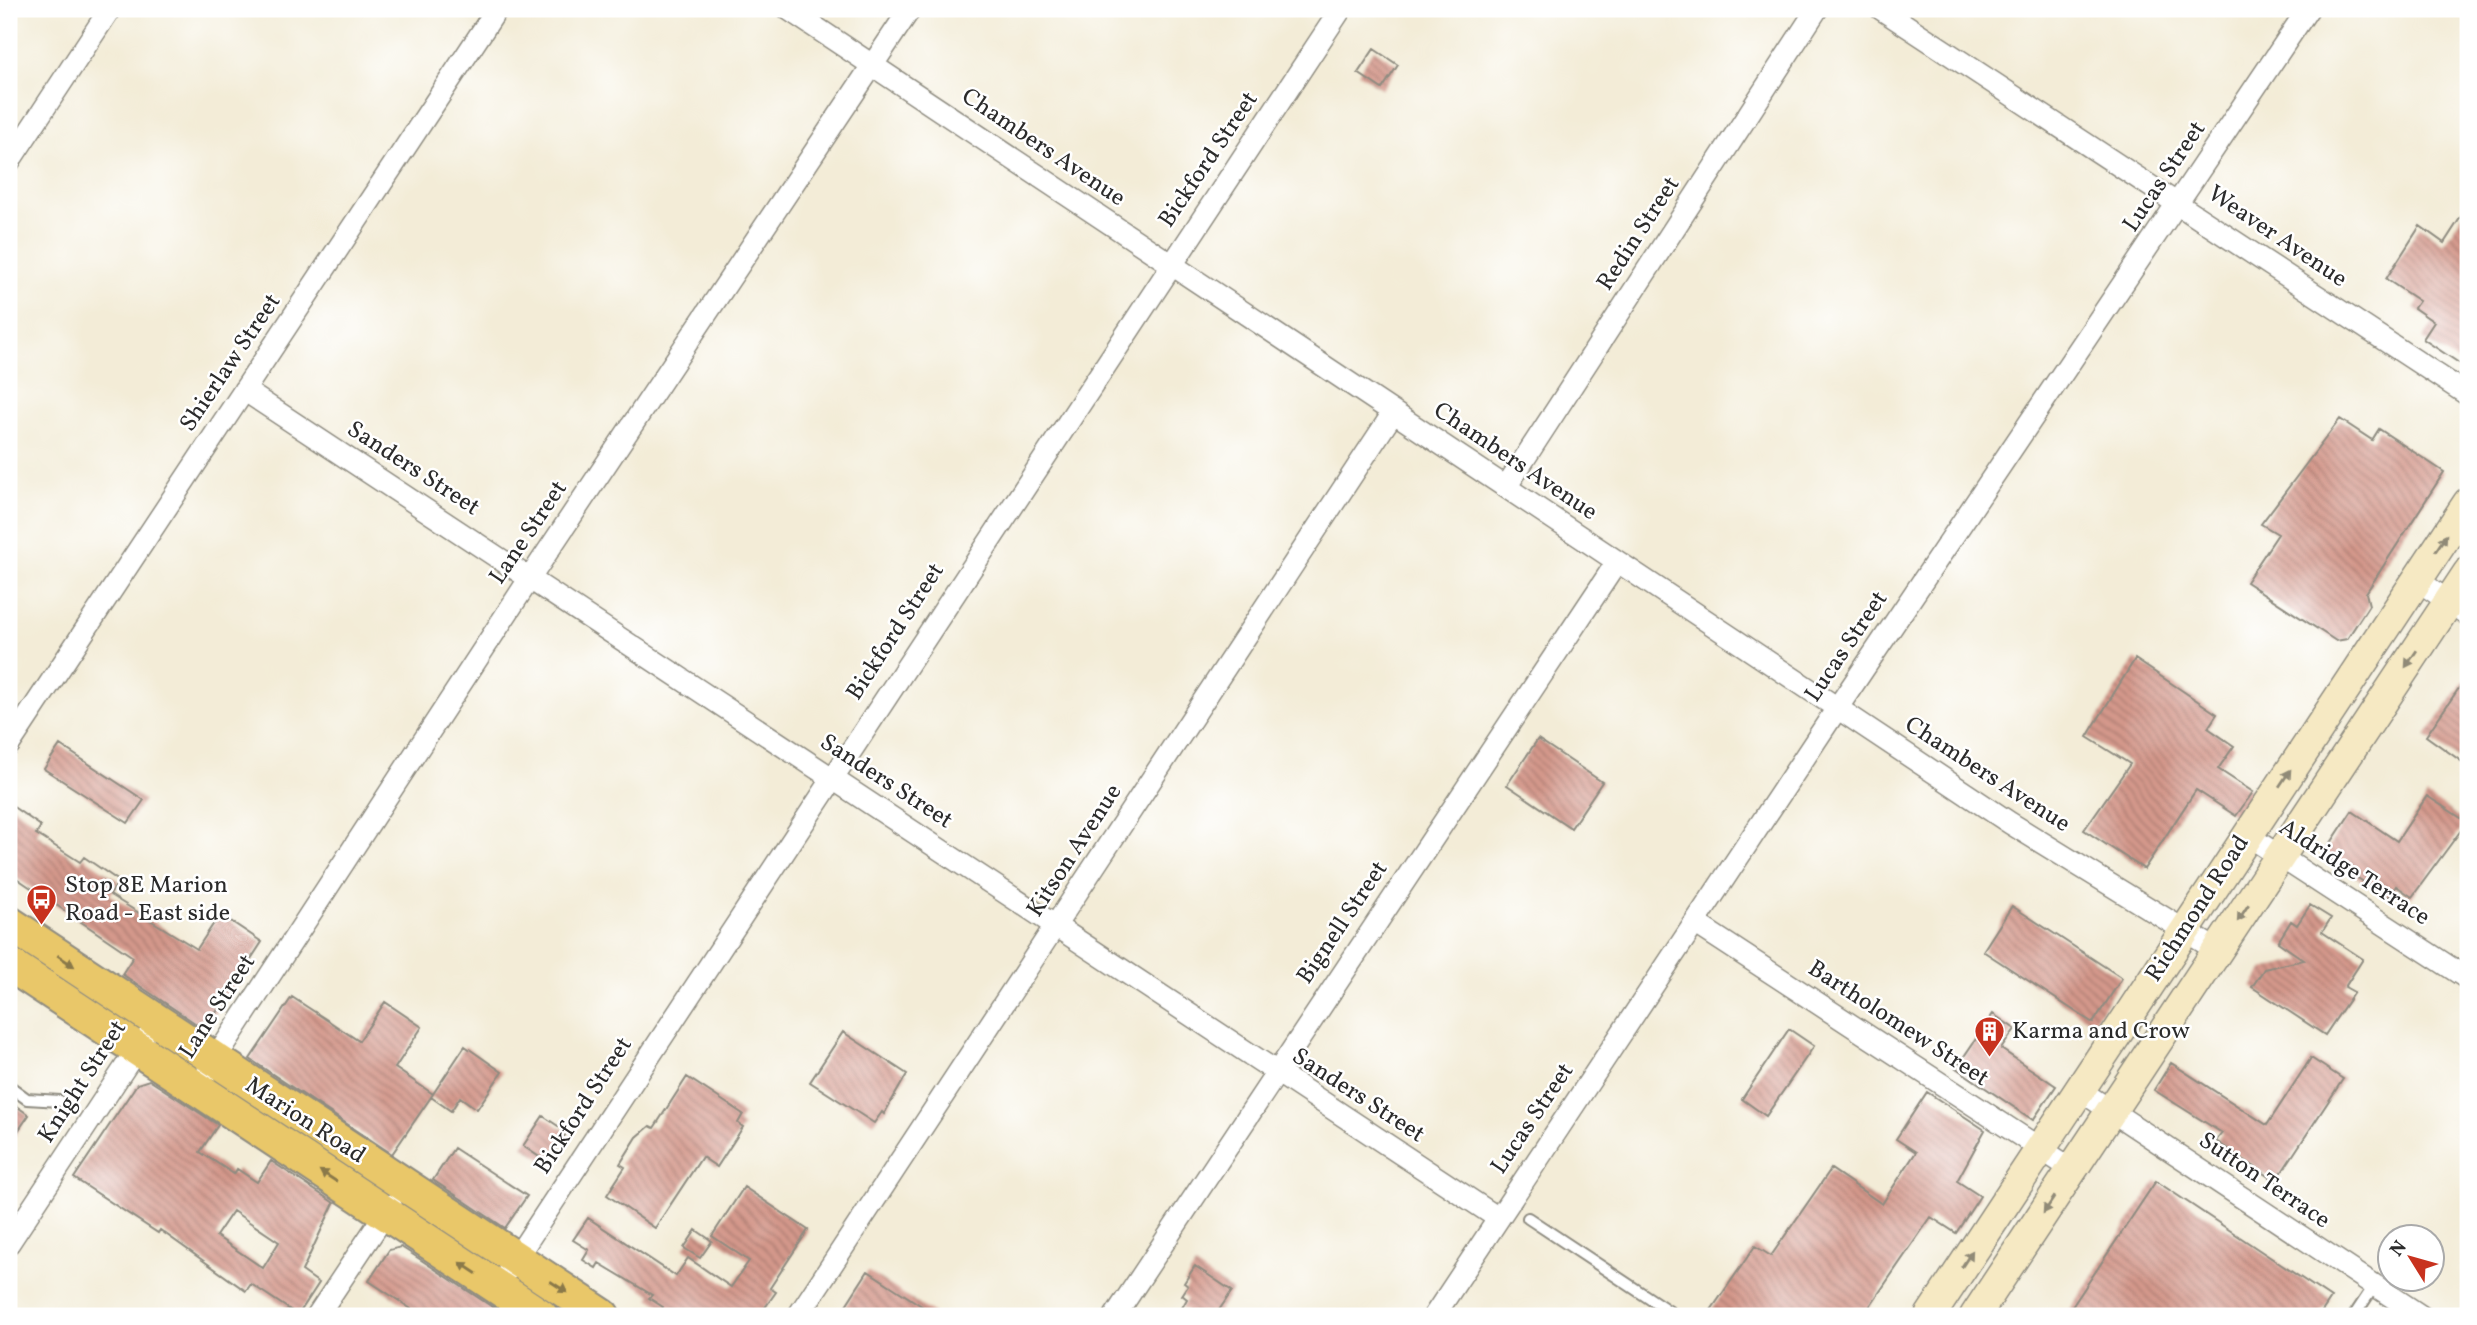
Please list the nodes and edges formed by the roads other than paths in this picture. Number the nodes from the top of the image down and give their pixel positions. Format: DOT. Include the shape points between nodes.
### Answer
graph roads {
  1 [pos="110,9"];
  2 [pos="496,9"];
  3 [pos="788,9"];
  4 [pos="910,9"];
  5 [pos="1341,9"];
  6 [pos="1817,9"];
  7 [pos="1881,9"];
  8 [pos="2308,9"];
  9 [pos="872,65"];
  10 [pos="9,162"];
  11 [pos="2179,204"];
  12 [pos="1170,265"];
  13 [pos="244,390"];
  14 [pos="2468,395"];
  15 [pos="1393,413"];
  16 [pos="1506,487"];
  17 [pos="2468,503"];
  18 [pos="1617,562"];
  19 [pos="2468,573"];
  20 [pos="530,578"];
  21 [pos="2416,579"];
  22 [pos="2459,608"];
  23 [pos="1838,707"];
  24 [pos="9,745"];
  25 [pos="831,778"];
  26 [pos="2247,835"];
  27 [pos="2280,856"];
  28 [pos="9,923"];
  29 [pos="1695,923"];
  30 [pos="1056,926"];
  31 [pos="2184,930"];
  32 [pos="2218,951"];
  33 [pos="9,964"];
  34 [pos="2468,979"];
  35 [pos="155,1020"];
  36 [pos="137,1049"];
  37 [pos="214,1061"];
  38 [pos="1275,1072"];
  39 [pos="9,1086"];
  40 [pos="196,1089"];
  41 [pos="2078,1089"];
  42 [pos="60,1101"];
  43 [pos="2112,1112"];
  44 [pos="2039,1147"];
  45 [pos="2073,1170"];
  46 [pos="404,1185"];
  47 [pos="385,1214"];
  48 [pos="1499,1218"];
  49 [pos="1528,1218"];
  50 [pos="9,1243"];
  51 [pos="515,1258"];
  52 [pos="2374,1286"];
  53 [pos="497,1287"];
  54 [pos="317,1316"];
  55 [pos="541,1316"];
  56 [pos="603,1316"];
  57 [pos="798,1316"];
  58 [pos="1115,1316"];
  59 [pos="1434,1316"];
  60 [pos="1676,1316"];
  61 [pos="1930,1316"];
  62 [pos="1975,1316"];
  63 [pos="2354,1316"];
  64 [pos="2420,1316"];
  1 -- 10 [label="street"];
  2 -- 13 [label="street, Shierlaw Street"];
  3 -- 9 [label="street, Chambers Avenue"];
  4 -- 9 [label="street, Lane Street"];
  5 -- 12 [label="street, Bickford Street"];
  6 -- 16 [label="street, Redin Street"];
  7 -- 11 [label="street, Weaver Avenue"];
  8 -- 11 [label="street, Lucas Street"];
  9 -- 12 [label="street, Chambers Avenue"];
  9 -- 20 [label="street, Lane Street"];
  11 -- 14 [label="street, Weaver Avenue"];
  11 -- 23 [label="street, Lucas Street"];
  12 -- 15 [label="street, Chambers Avenue"];
  12 -- 25 [label="street, Bickford Street"];
  13 -- 20 [label="street, Sanders Street"];
  13 -- 24 [label="street, Shierlaw Street"];
  15 -- 16 [label="street, Chambers Avenue"];
  15 -- 30 [label="street, Kitson Avenue"];
  16 -- 18 [label="street, Chambers Avenue"];
  21 -- 17 [label="main road, Richmond Road, one-way"];
  18 -- 23 [label="street, Chambers Avenue"];
  18 -- 38 [label="street, Bignell Street"];
  19 -- 22 [label="main road, Richmond Road"];
  20 -- 25 [label="street, Sanders Street"];
  20 -- 37 [label="street, Lane Street"];
  21 -- 22 [label="street"];
  26 -- 21 [label="main road, Richmond Road, one-way"];
  22 -- 27 [label="main road, Richmond Road, one-way"];
  23 -- 29 [label="street, Lucas Street"];
  23 -- 31 [label="street, Chambers Avenue" via="2010,823"];
  25 -- 30 [label="street, Sanders Street"];
  25 -- 51 [label="street, Bickford Street"];
  26 -- 27 [label="street, Aldridge Terrace"];
  26 -- 31 [label="main road, Richmond Road"];
  27 -- 32 [label="main road, Richmond Road, one-way"];
  27 -- 34 [label="street, Aldridge Terrace"];
  28 -- 35 [label="main road, Marion Road, one-way"];
  29 -- 44 [label="street, Bartholomew Street"];
  29 -- 48 [label="street, Lucas Street"];
  30 -- 38 [label="street, Sanders Street"];
  30 -- 57 [label="street, Kitson Avenue"];
  31 -- 32 [label="street, Chambers Avenue"];
  31 -- 41 [label="main road, Richmond Road"];
  32 -- 43 [label="main road, Richmond Road"];
  33 -- 36 [label="main road, Marion Road"];
  35 -- 36 [label="street, Knight Street"];
  35 -- 37 [label="main road, Marion Road"];
  36 -- 40 [label="main road, Marion Road"];
  36 -- 50 [label="street, Knight Street"];
  37 -- 40 [label="street, Lane Street"];
  37 -- 46 [label="main road, Marion Road"];
  38 -- 48 [label="street, Sanders Street"];
  38 -- 58 [label="street, Bignell Street"];
  39 -- 42 [label="lane" via="27,1099"];
  47 -- 40 [label="main road, Marion Road, one-way"];
  41 -- 43 [label="street, Sutton Terrace"];
  41 -- 44 [label="main road, Richmond Road"];
  43 -- 45 [label="main road, Richmond Road"];
  43 -- 52 [label="street, Sutton Terrace"];
  44 -- 45 [label="street, Bartholomew Street"];
  61 -- 44 [label="main road, Richmond Road, one-way"];
  45 -- 62 [label="main road, Richmond Road, one-way"];
  46 -- 47 [label="street"];
  46 -- 51 [label="main road, Marion Road"];
  53 -- 47 [label="main road, Marion Road, one-way"];
  47 -- 54 [label="street"];
  48 -- 59 [label="street, Lucas Street"];
  49 -- 60 [label="lane"];
  51 -- 53 [label="street, Bickford Street"];
  51 -- 56 [label="main road, Marion Road, one-way"];
  52 -- 63 [label="lane"];
  52 -- 64 [label="street, Sutton Terrace"];
  53 -- 55 [label="main road, Marion Road"];
}
